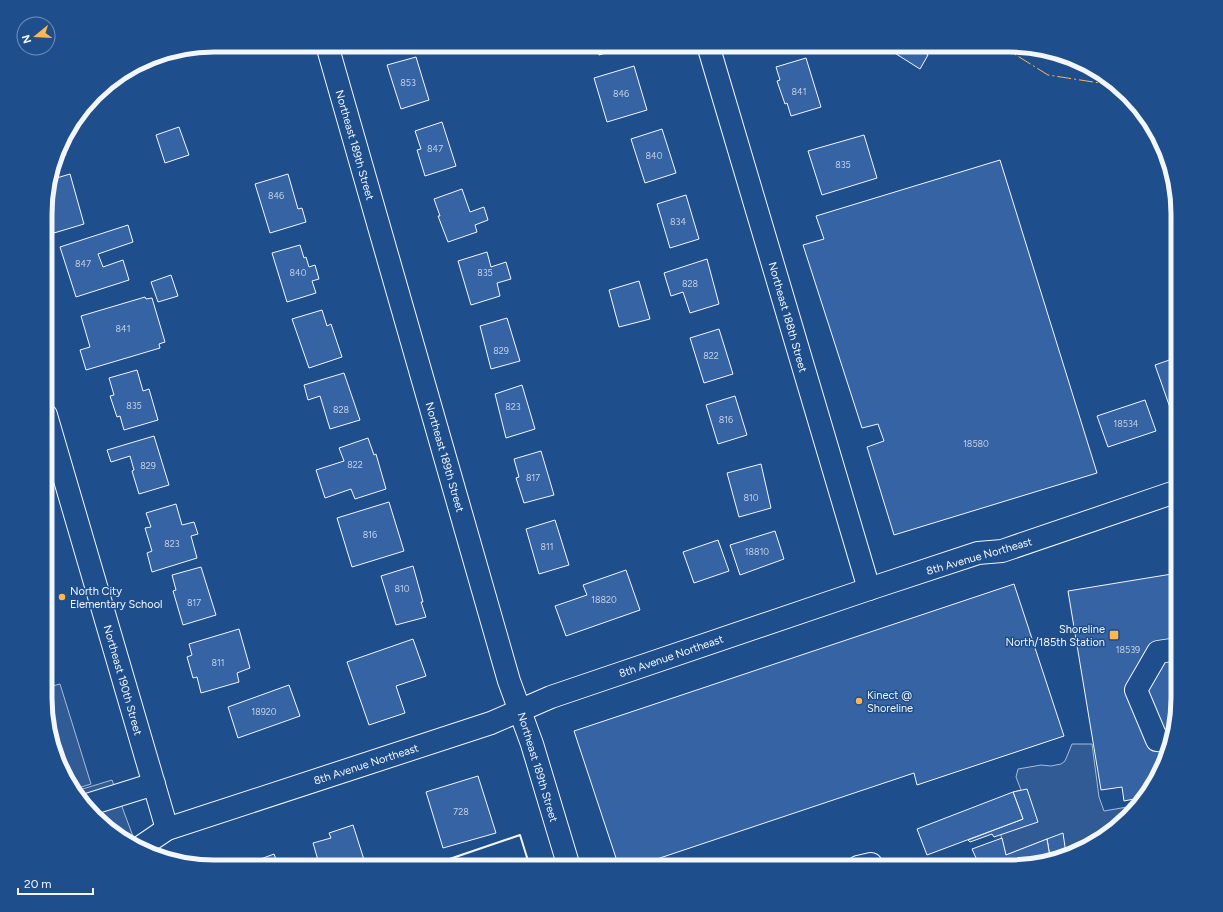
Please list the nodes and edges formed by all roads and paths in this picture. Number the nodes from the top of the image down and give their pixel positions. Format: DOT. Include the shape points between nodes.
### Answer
graph roads {
  1 [pos="329,52"];
  2 [pos="710,52"];
  3 [pos="52,436"];
  4 [pos="1171,493"];
  5 [pos="869,589"];
  6 [pos="1171,650"];
  7 [pos="520,711"];
  8 [pos="1165,741"];
  9 [pos="154,784"];
  10 [pos="92,805"];
  11 [pos="167,829"];
  12 [pos="145,844"];
  13 [pos="566,860"];
  1 -- 7 [label="street, Northeast 189th Street" via="509,681"];
  2 -- 5 [label="street, Northeast 188th Street"];
  3 -- 9 [label="street, Northeast 190th Street"];
  4 -- 5 [label="street, 8th Avenue Northeast" via="1002,551 978,553"];
  5 -- 7 [label="street, 8th Avenue Northeast" via="559,695"];
  6 -- 8 [label="street" via="1158,652 1136,690 1157,740"];
  7 -- 11 [label="street, 8th Avenue Northeast" via="491,723"];
  7 -- 13 [label="street, Northeast 189th Street"];
  9 -- 10 [label="street"];
  9 -- 11 [label="street, Northeast 190th Street"];
  11 -- 12 [label="street, 8th Avenue Northeast"];
}
